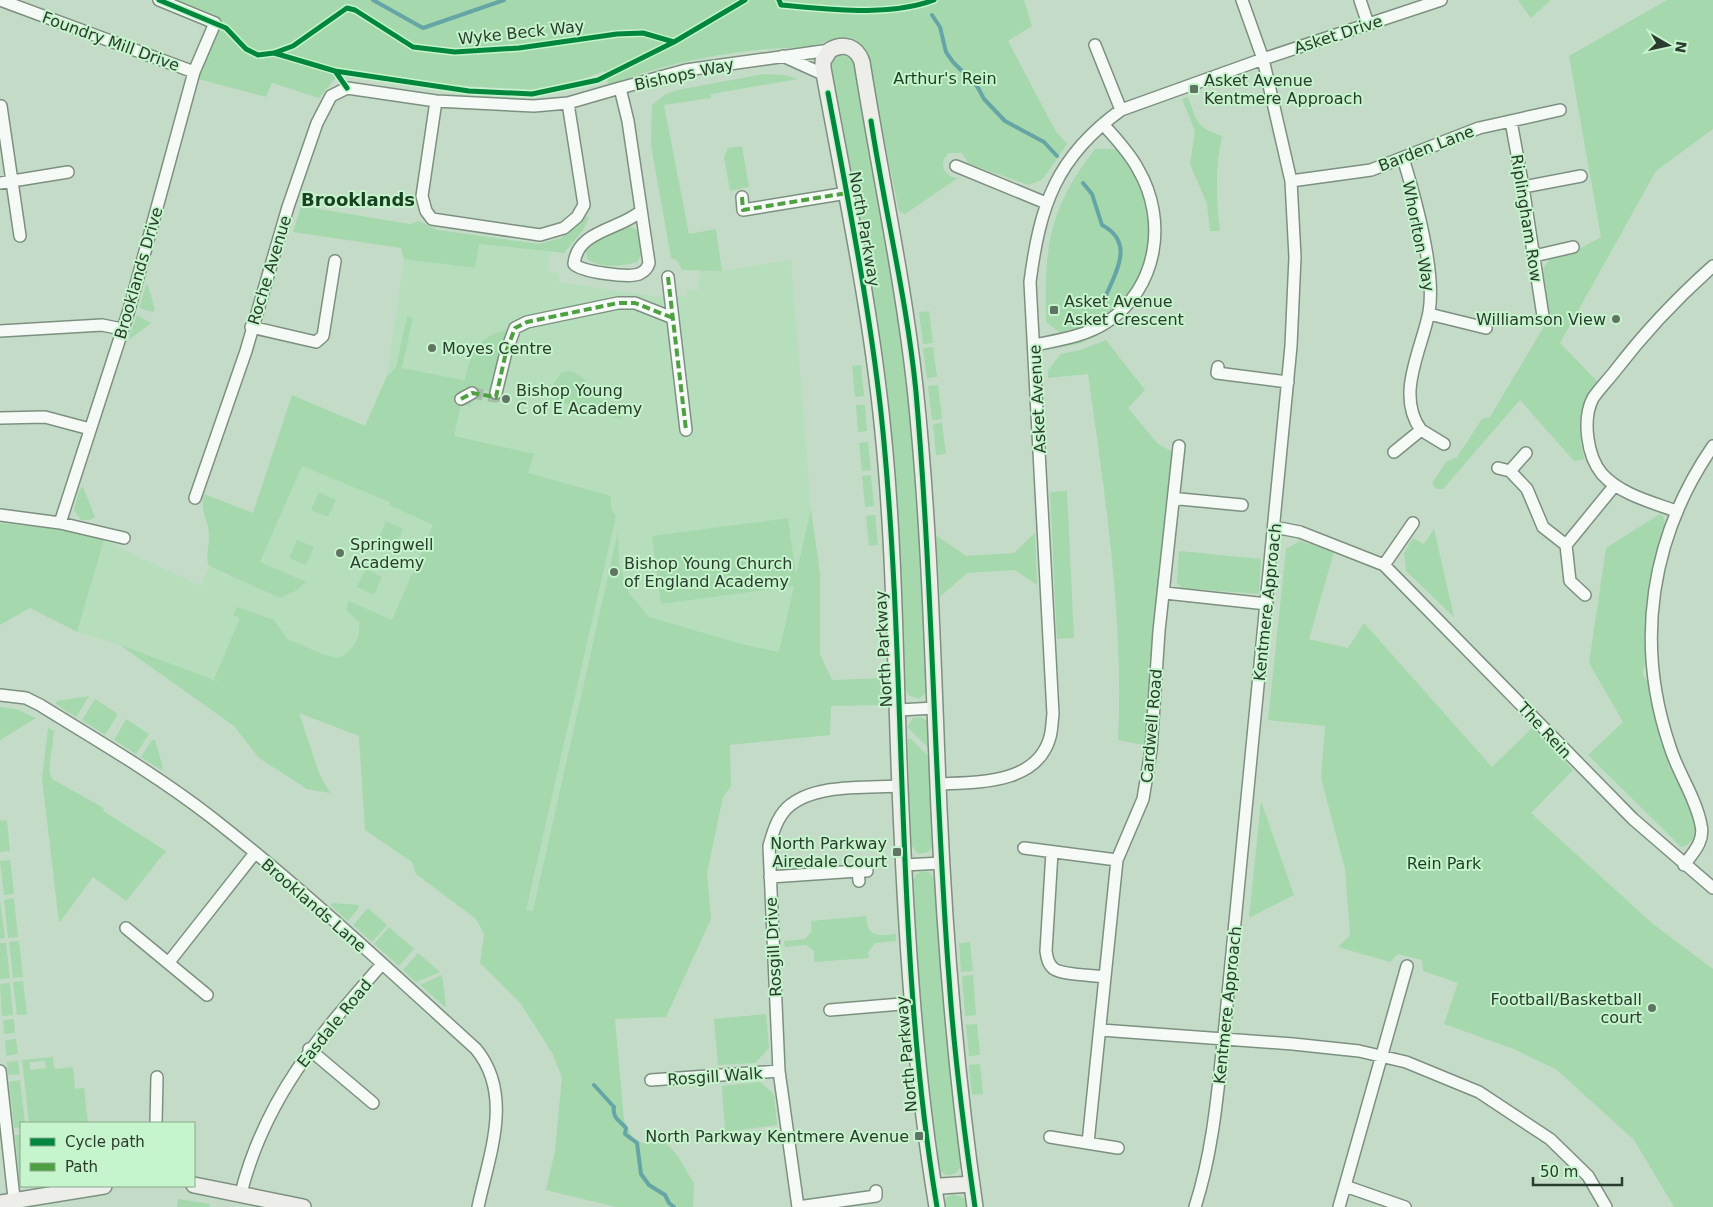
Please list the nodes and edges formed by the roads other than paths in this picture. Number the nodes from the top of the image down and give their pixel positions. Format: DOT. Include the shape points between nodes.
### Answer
graph roads {
  1 [pos="0,0"];
  2 [pos="160,0"];
  3 [pos="1242,0"];
  4 [pos="1360,0"];
  5 [pos="1441,0"];
  6 [pos="1368,24"];
  7 [pos="1095,45"];
  8 [pos="830,50"];
  9 [pos="784,56"];
  10 [pos="1263,58"];
  11 [pos="194,72"];
  12 [pos="825,75"];
  13 [pos="620,88"];
  14 [pos="436,101"];
  15 [pos="568,103"];
  16 [pos="1,106"];
  17 [pos="1121,110"];
  18 [pos="1560,110"];
  19 [pos="1511,121"];
  20 [pos="1103,124"];
  21 [pos="1403,158"];
  22 [pos="956,166"];
  23 [pos="68,172"];
  24 [pos="1581,176"];
  25 [pos="1291,180"];
  26 [pos="5,182"];
  27 [pos="1524,187"];
  28 [pos="847,193"];
  29 [pos="742,197"];
  30 [pos="1046,203"];
  31 [pos="641,211"];
  32 [pos="20,236"];
  33 [pos="1573,247"];
  34 [pos="1534,256"];
  35 [pos="335,261"];
  36 [pos="1713,266"];
  37 [pos="668,277"];
  38 [pos="1429,314"];
  39 [pos="1543,316"];
  40 [pos="673,318"];
  41 [pos="252,328"];
  42 [pos="1486,328"];
  43 [pos="122,329"];
  44 [pos="0,331"];
  45 [pos="1035,345"];
  46 [pos="1218,367"];
  47 [pos="1283,382"];
  48 [pos="472,393"];
  49 [pos="496,393"];
  50 [pos="461,399"];
  51 [pos="0,418"];
  52 [pos="90,429"];
  53 [pos="686,430"];
  54 [pos="1421,430"];
  55 [pos="1444,444"];
  56 [pos="1179,446"];
  57 [pos="1713,446"];
  58 [pos="1394,452"];
  59 [pos="1526,452"];
  60 [pos="1498,468"];
  61 [pos="1510,471"];
  62 [pos="1615,485"];
  63 [pos="195,498"];
  64 [pos="1174,501"];
  65 [pos="1242,505"];
  66 [pos="1676,511"];
  67 [pos="0,515"];
  68 [pos="60,523"];
  69 [pos="1413,523"];
  70 [pos="1274,527"];
  71 [pos="124,538"];
  72 [pos="1566,545"];
  73 [pos="1384,565"];
  74 [pos="1165,593"];
  75 [pos="1585,596"];
  76 [pos="1266,604"];
  77 [pos="0,695"];
  78 [pos="935,708"];
  79 [pos="899,710"];
  80 [pos="938,784"];
  81 [pos="900,786"];
  82 [pos="1021,849"];
  83 [pos="1052,852"];
  84 [pos="255,853"];
  85 [pos="1117,860"];
  86 [pos="942,863"];
  87 [pos="904,865"];
  88 [pos="1684,865"];
  89 [pos="861,874"];
  90 [pos="770,877"];
  91 [pos="1713,888"];
  92 [pos="126,928"];
  93 [pos="169,962"];
  94 [pos="382,964"];
  95 [pos="1407,966"];
  96 [pos="1105,977"];
  97 [pos="207,995"];
  98 [pos="913,1002"];
  99 [pos="830,1010"];
  100 [pos="1101,1030"];
  101 [pos="1224,1039"];
  102 [pos="309,1049"];
  103 [pos="1382,1056"];
  104 [pos="779,1071"];
  105 [pos="0,1077"];
  106 [pos="157,1077"];
  107 [pos="652,1080"];
  108 [pos="373,1103"];
  109 [pos="156,1122"];
  110 [pos="1050,1137"];
  111 [pos="1088,1143"];
  112 [pos="1118,1148"];
  113 [pos="972,1184"];
  114 [pos="195,1185"];
  115 [pos="1345,1186"];
  116 [pos="99,1187"];
  117 [pos="934,1189"];
  118 [pos="876,1191"];
  119 [pos="241,1193"];
  120 [pos="10,1204"];
  121 [pos="303,1207"];
  122 [pos="478,1207"];
  123 [pos="798,1207"];
  124 [pos="937,1207"];
  125 [pos="975,1207"];
  126 [pos="1195,1207"];
  127 [pos="1339,1207"];
  128 [pos="1405,1207"];
  129 [pos="1606,1207"];
  1 -- 11 [label="street, Foundry Mill Drive"];
  2 -- 11 [label="street, Brooklands Drive" via="215,23"];
  3 -- 10 [label="street, Kentmere Approach"];
  4 -- 6 [label="street"];
  5 -- 6 [label="street, Asket Drive"];
  6 -- 10 [label="street, Asket Drive"];
  7 -- 17 [label="street"];
  8 -- 9 [label="street, Bishops Way"];
  8 -- 12 [label="street, North Parkway" via="824,61"];
  8 -- 78 [label="street, North Parkway" via="850,47 862,62 900,273 915,388 925,511"];
  9 -- 12 [label="street"];
  9 -- 13 [label="street, Bishops Way" via="686,70"];
  10 -- 17 [label="street, Asket Avenue"];
  10 -- 25 [label="street, Kentmere Approach"];
  11 -- 43 [label="street, Brooklands Drive"];
  12 -- 28 [label="street, North Parkway"];
  13 -- 15 [label="street, Roche Avenue"];
  13 -- 31 [label="street, Bishops Way"];
  14 -- 15 [label="street, Roche Avenue" via="534,106"];
  14 -- 15 [label="street" via="422,196 432,219 540,235 564,228 577,217 584,205"];
  14 -- 41 [label="street, Roche Avenue" via="347,88 331,96 317,123 288,207"];
  16 -- 26 [label="street"];
  17 -- 20 [label="street, Asket Avenue"];
  18 -- 19 [label="street, Barden Lane"];
  19 -- 21 [label="street, Barden Lane" via="1479,128"];
  19 -- 27 [label="street, Riplingham Row"];
  20 -- 30 [label="street, Asket Avenue" via="1074,154"];
  20 -- 45 [label="street" via="1130,156 1146,184 1156,227 1151,265 1134,297 1108,321 1077,335"];
  21 -- 25 [label="street, Barden Lane" via="1371,170"];
  21 -- 38 [label="street, Whorlton Way" via="1414,194 1430,279"];
  22 -- 30 [label="street"];
  23 -- 26 [label="street"];
  24 -- 27 [label="street"];
  25 -- 47 [label="street, Kentmere Approach" via="1296,257"];
  26 -- 32 [label="street"];
  27 -- 34 [label="street, Riplingham Row"];
  28 -- 29 [label="street" via="744,210"];
  28 -- 79 [label="street, North Parkway" via="883,431"];
  30 -- 45 [label="street, Asket Avenue" via="1030,282"];
  31 -- 31 [label="street, Bishops Way" via="650,263 646,270 637,275 624,275 584,270 574,264 579,246 631,220"];
  33 -- 34 [label="street"];
  34 -- 39 [label="street, Riplingham Row"];
  35 -- 41 [label="street" via="323,336 316,342"];
  36 -- 62 [label="street" via="1656,322 1593,398 1588,418 1590,448 1594,463"];
  37 -- 40 [label="street"];
  38 -- 42 [label="street"];
  38 -- 54 [label="street, Whorlton Way" via="1409,399 1412,415"];
  40 -- 49 [label="street" via="635,303 618,303 527,322 515,328"];
  40 -- 53 [label="street"];
  41 -- 63 [label="street, Roche Avenue"];
  43 -- 44 [label="street" via="102,325"];
  43 -- 52 [label="street, Brooklands Drive"];
  45 -- 80 [label="street, Asket Avenue" via="1053,714 1050,738 1036,761 1015,774 998,780"];
  46 -- 47 [label="street" via="1217,373"];
  47 -- 70 [label="street, Kentmere Approach"];
  48 -- 50 [label="street"];
  51 -- 52 [label="street" via="45,417"];
  52 -- 68 [label="street, Brooklands Drive"];
  54 -- 55 [label="street"];
  54 -- 58 [label="street"];
  56 -- 64 [label="street, Cardwell Road"];
  57 -- 66 [label="street" via="1690,481"];
  59 -- 61 [label="street"];
  60 -- 61 [label="street"];
  61 -- 72 [label="street" via="1528,488 1543,527"];
  62 -- 66 [label="street"];
  62 -- 72 [label="street"];
  64 -- 65 [label="street"];
  64 -- 74 [label="street, Cardwell Road"];
  66 -- 88 [label="street" via="1664,548 1652,671 1670,748 1701,825 1699,844"];
  67 -- 68 [label="street"];
  68 -- 71 [label="street"];
  69 -- 73 [label="street"];
  70 -- 73 [label="street, The Rein" via="1300,532"];
  70 -- 76 [label="street, Kentmere Approach"];
  72 -- 75 [label="street" via="1570,581"];
  73 -- 88 [label="street, The Rein" via="1578,764"];
  74 -- 76 [label="street"];
  74 -- 85 [label="street, Cardwell Road" via="1151,750 1143,799"];
  76 -- 101 [label="street, Kentmere Approach"];
  77 -- 84 [label="street, Brooklands Lane" via="33,701 98,740 202,811"];
  78 -- 79 [label="street, North Parkway"];
  78 -- 80 [label="street, North Parkway"];
  79 -- 81 [label="street, North Parkway"];
  80 -- 86 [label="street, North Parkway"];
  81 -- 87 [label="street, North Parkway"];
  81 -- 90 [label="street, Rosgill Drive" via="825,790 804,796 787,808 775,826 769,846"];
  82 -- 83 [label="street"];
  83 -- 85 [label="street"];
  83 -- 96 [label="street" via="1048,962 1054,969 1064,972"];
  84 -- 93 [label="street"];
  84 -- 94 [label="street, Brooklands Lane"];
  85 -- 96 [label="street, Cardwell Road"];
  86 -- 87 [label="street"];
  86 -- 113 [label="street, North Parkway" via="956,1060"];
  87 -- 98 [label="street, North Parkway"];
  88 -- 91 [label="street, The Rein"];
  89 -- 90 [label="street"];
  90 -- 104 [label="street, Rosgill Drive"];
  92 -- 93 [label="street"];
  93 -- 97 [label="street"];
  94 -- 102 [label="street, Easdale Road"];
  94 -- 122 [label="street, Brooklands Lane" via="476,1049 490,1070 497,1096 497,1114"];
  95 -- 103 [label="street"];
  96 -- 100 [label="street, Cardwell Road"];
  98 -- 99 [label="street"];
  98 -- 117 [label="street, North Parkway"];
  100 -- 101 [label="street"];
  100 -- 111 [label="street, Cardwell Road"];
  101 -- 103 [label="street"];
  101 -- 126 [label="street, Kentmere Approach" via="1215,1122 1204,1180"];
  102 -- 108 [label="street"];
  102 -- 119 [label="street, Easdale Road" via="270,1114 248,1166"];
  103 -- 115 [label="street"];
  103 -- 129 [label="street" via="1406,1062 1470,1088 1511,1112 1550,1139 1588,1176"];
  104 -- 107 [label="street, Rosgill Walk"];
  104 -- 123 [label="street, Rosgill Drive"];
  105 -- 120 [label="street"];
  106 -- 109 [label="street"];
  110 -- 111 [label="street"];
  111 -- 112 [label="street"];
  113 -- 117 [label="street"];
  113 -- 125 [label="street, North Parkway"];
  114 -- 119 [label="street"];
  115 -- 127 [label="street"];
  115 -- 128 [label="street"];
  116 -- 120 [label="street"];
  117 -- 124 [label="street, North Parkway"];
  118 -- 123 [label="street" via="876,1196"];
  119 -- 121 [label="street"];
}
